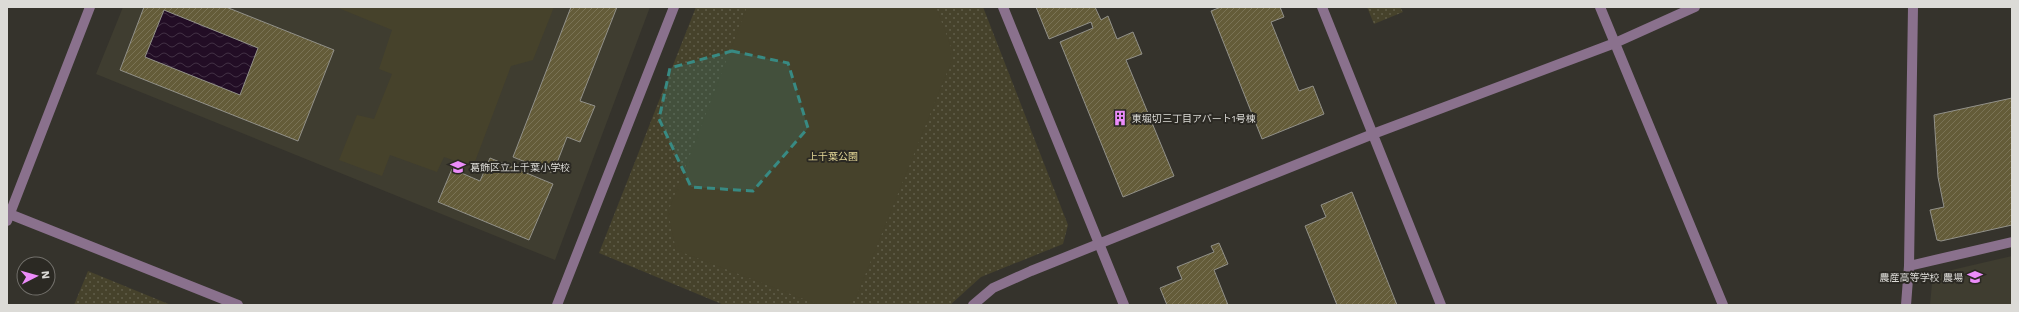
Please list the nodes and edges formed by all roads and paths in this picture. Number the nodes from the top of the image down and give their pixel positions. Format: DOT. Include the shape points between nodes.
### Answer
graph roads {
  1 [pos="90,7"];
  2 [pos="674,7"];
  3 [pos="1003,7"];
  4 [pos="1322,7"];
  5 [pos="1600,7"];
  6 [pos="1695,7"];
  7 [pos="1913,7"];
  8 [pos="1615,43"];
  9 [pos="1373,134"];
  10 [pos="8,216"];
  11 [pos="2012,242"];
  12 [pos="1099,244"];
  13 [pos="1909,266"];
  14 [pos="238,305"];
  15 [pos="557,305"];
  16 [pos="974,305"];
  17 [pos="1124,305"];
  18 [pos="1441,305"];
  19 [pos="1723,305"];
  20 [pos="1906,305"];
  1 -- 10 [label="street"];
  2 -- 15 [label="street"];
  3 -- 12 [label="street"];
  4 -- 9 [label="street"];
  5 -- 8 [label="street"];
  6 -- 8 [label="street"];
  7 -- 13 [label="street"];
  8 -- 9 [label="street"];
  8 -- 19 [label="street"];
  9 -- 12 [label="street"];
  9 -- 18 [label="street"];
  10 -- 14 [label="street"];
  11 -- 13 [label="street"];
  12 -- 16 [label="street" via="993,288"];
  12 -- 17 [label="street"];
  13 -- 20 [label="street"];
}
